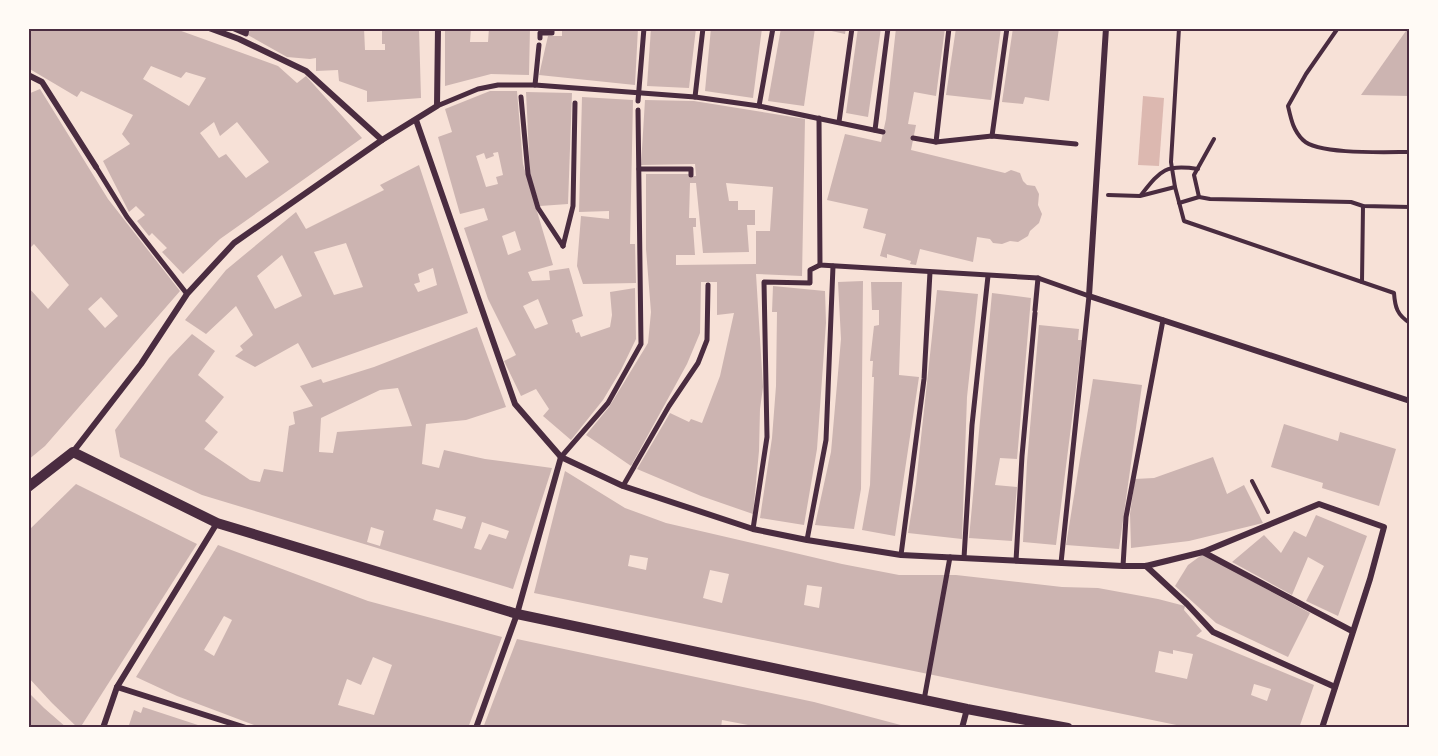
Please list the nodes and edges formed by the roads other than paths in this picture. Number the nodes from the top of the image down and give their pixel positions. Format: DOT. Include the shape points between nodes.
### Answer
graph roads {
  1 [pos="209,28"];
  2 [pos="232,28"];
  3 [pos="247,28"];
  4 [pos="438,28"];
  5 [pos="552,28"];
  6 [pos="644,28"];
  7 [pos="703,28"];
  8 [pos="772,28"];
  9 [pos="852,28"];
  10 [pos="888,28"];
  11 [pos="949,28"];
  12 [pos="1007,28"];
  13 [pos="1106,28"];
  14 [pos="28,75"];
  15 [pos="535,85"];
  16 [pos="639,94"];
  17 [pos="521,97"];
  18 [pos="695,97"];
  19 [pos="638,101"];
  20 [pos="574,103"];
  21 [pos="438,106"];
  22 [pos="759,106"];
  23 [pos="638,110"];
  24 [pos="819,118"];
  25 [pos="416,120"];
  26 [pos="839,122"];
  27 [pos="875,130"];
  28 [pos="883,132"];
  29 [pos="992,136"];
  30 [pos="913,138"];
  31 [pos="382,140"];
  32 [pos="936,142"];
  33 [pos="1076,144"];
  34 [pos="96,167"];
  35 [pos="639,169"];
  36 [pos="691,175"];
  37 [pos="820,265"];
  38 [pos="833,266"];
  39 [pos="930,272"];
  40 [pos="988,276"];
  41 [pos="1038,278"];
  42 [pos="708,285"];
  43 [pos="187,294"];
  44 [pos="1089,296"];
  45 [pos="1162,320"];
  46 [pos="1410,401"];
  47 [pos="73,452"];
  48 [pos="561,457"];
  49 [pos="623,486"];
  50 [pos="28,487"];
  51 [pos="217,523"];
  52 [pos="753,529"];
  53 [pos="807,540"];
  54 [pos="1203,552"];
  55 [pos="901,555"];
  56 [pos="950,557"];
  57 [pos="964,558"];
  58 [pos="1016,561"];
  59 [pos="1061,563"];
  60 [pos="1123,566"];
  61 [pos="1146,566"];
  62 [pos="517,614"];
  63 [pos="1352,631"];
  64 [pos="117,687"];
  65 [pos="1335,687"];
  66 [pos="924,700"];
  67 [pos="967,709"];
  68 [pos="103,728"];
  69 [pos="246,728"];
  70 [pos="476,728"];
  71 [pos="962,728"];
  72 [pos="1068,728"];
  73 [pos="1322,728"];
  1 -- 31 [label="street" via="306,71"];
  2 -- 3 [label="street" via="246,34"];
  4 -- 21 [label="street"];
  5 -- 15 [label="street" via="552,33 540,33"];
  6 -- 16 [label="street"];
  7 -- 18 [label="street"];
  8 -- 22 [label="street"];
  9 -- 26 [label="street"];
  10 -- 27 [label="street"];
  11 -- 32 [label="street"];
  12 -- 29 [label="street"];
  13 -- 44 [label="street"];
  14 -- 34 [label="street" via="42,82"];
  15 -- 16 [label="street"];
  15 -- 21 [label="street" via="477,88"];
  16 -- 18 [label="street"];
  16 -- 19 [label="street"];
  17 -- 20 [label="street" via="528,174 538,208 563,246 573,206"];
  18 -- 22 [label="street"];
  21 -- 25 [label="street"];
  22 -- 24 [label="street"];
  23 -- 35 [label="street"];
  24 -- 26 [label="street"];
  24 -- 37 [label="street"];
  25 -- 31 [label="street"];
  25 -- 48 [label="street" via="515,404"];
  26 -- 27 [label="street"];
  27 -- 28 [label="street"];
  29 -- 32 [label="street"];
  29 -- 33 [label="street"];
  30 -- 32 [label="street"];
  31 -- 43 [label="street" via="234,243"];
  34 -- 43 [label="street" via="127,217"];
  35 -- 36 [label="street" via="691,169"];
  35 -- 48 [label="street" via="641,344 608,403"];
  37 -- 38 [label="street"];
  37 -- 52 [label="street" via="810,270 810,283 764,282 766,437"];
  38 -- 39 [label="street"];
  38 -- 53 [label="street" via="826,440"];
  39 -- 40 [label="street"];
  39 -- 55 [label="street" via="924,379"];
  40 -- 41 [label="street"];
  40 -- 57 [label="street" via="972,425"];
  41 -- 44 [label="street"];
  41 -- 58 [label="street"];
  42 -- 49 [label="street" via="707,340 698,363"];
  43 -- 47 [label="street" via="141,364"];
  44 -- 45 [label="street"];
  44 -- 59 [label="street"];
  45 -- 46 [label="street"];
  45 -- 60 [label="street" via="1126,517"];
  47 -- 50 [label="street"];
  47 -- 51 [label="street"];
  48 -- 49 [label="street"];
  48 -- 62 [label="street"];
  49 -- 52 [label="street"];
  51 -- 62 [label="street"];
  51 -- 64 [label="street"];
  52 -- 53 [label="street"];
  53 -- 55 [label="street"];
  54 -- 61 [label="street"];
  54 -- 63 [label="street"];
  54 -- 63 [label="street" via="1319,504 1384,527"];
  55 -- 56 [label="street"];
  56 -- 57 [label="street"];
  56 -- 66 [label="street"];
  57 -- 58 [label="street"];
  58 -- 59 [label="street"];
  59 -- 60 [label="street"];
  60 -- 61 [label="street"];
  61 -- 65 [label="street" via="1213,632"];
  62 -- 66 [label="street"];
  62 -- 70 [label="street"];
  63 -- 65 [label="street"];
  64 -- 68 [label="street"];
  64 -- 69 [label="street"];
  65 -- 73 [label="street"];
  66 -- 67 [label="street"];
  67 -- 71 [label="street"];
  67 -- 72 [label="street"];
}
